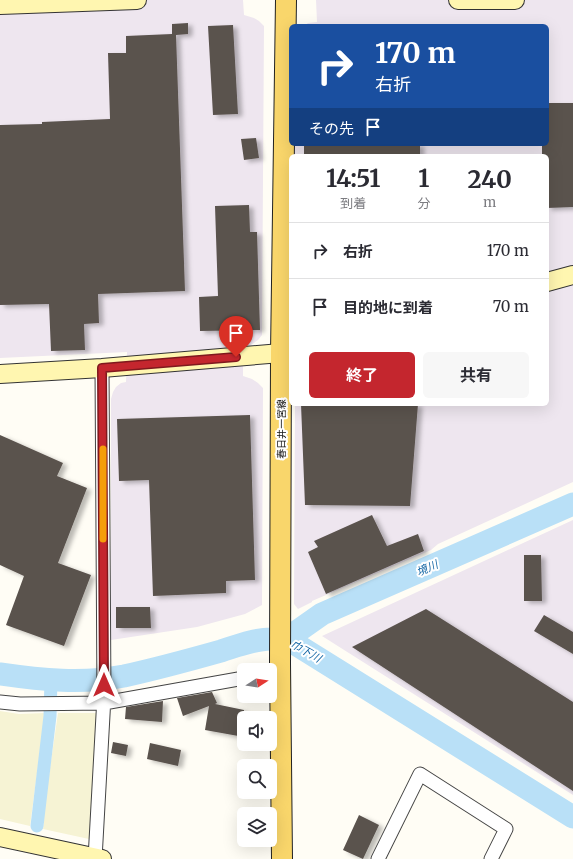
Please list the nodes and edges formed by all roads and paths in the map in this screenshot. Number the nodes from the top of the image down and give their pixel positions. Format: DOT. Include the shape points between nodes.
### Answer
graph roads {
  1 [pos="137,0"];
  2 [pos="286,0"];
  3 [pos="458,0"];
  4 [pos="515,0"];
  5 [pos="0,5"];
  6 [pos="573,275"];
  7 [pos="549,281"];
  8 [pos="286,352"];
  9 [pos="102,368"];
  10 [pos="0,374"];
  11 [pos="277,670"];
  12 [pos="237,679"];
  13 [pos="104,700"];
  14 [pos="0,702"];
  15 [pos="0,837"];
  16 [pos="97,858"];
  17 [pos="282,859"];
  18 [pos="378,859"];
  19 [pos="491,859"];
  1 -- 5 [label="street"];
  2 -- 8 [label="main road, 春日井一宮線"];
  3 -- 4 [label="street"];
  6 -- 7 [label="street"];
  8 -- 9 [label="street"];
  8 -- 11 [label="main road, 春日井一宮線"];
  9 -- 10 [label="street"];
  9 -- 13 [label="street"];
  11 -- 17 [label="main road, 春日井一宮線"];
  12 -- 13 [label="street"];
  13 -- 14 [label="street" via="58,704"];
  13 -- 16 [label="street"];
  15 -- 16 [label="street"];
  18 -- 19 [label="street" via="420,774 506,829"];
}
